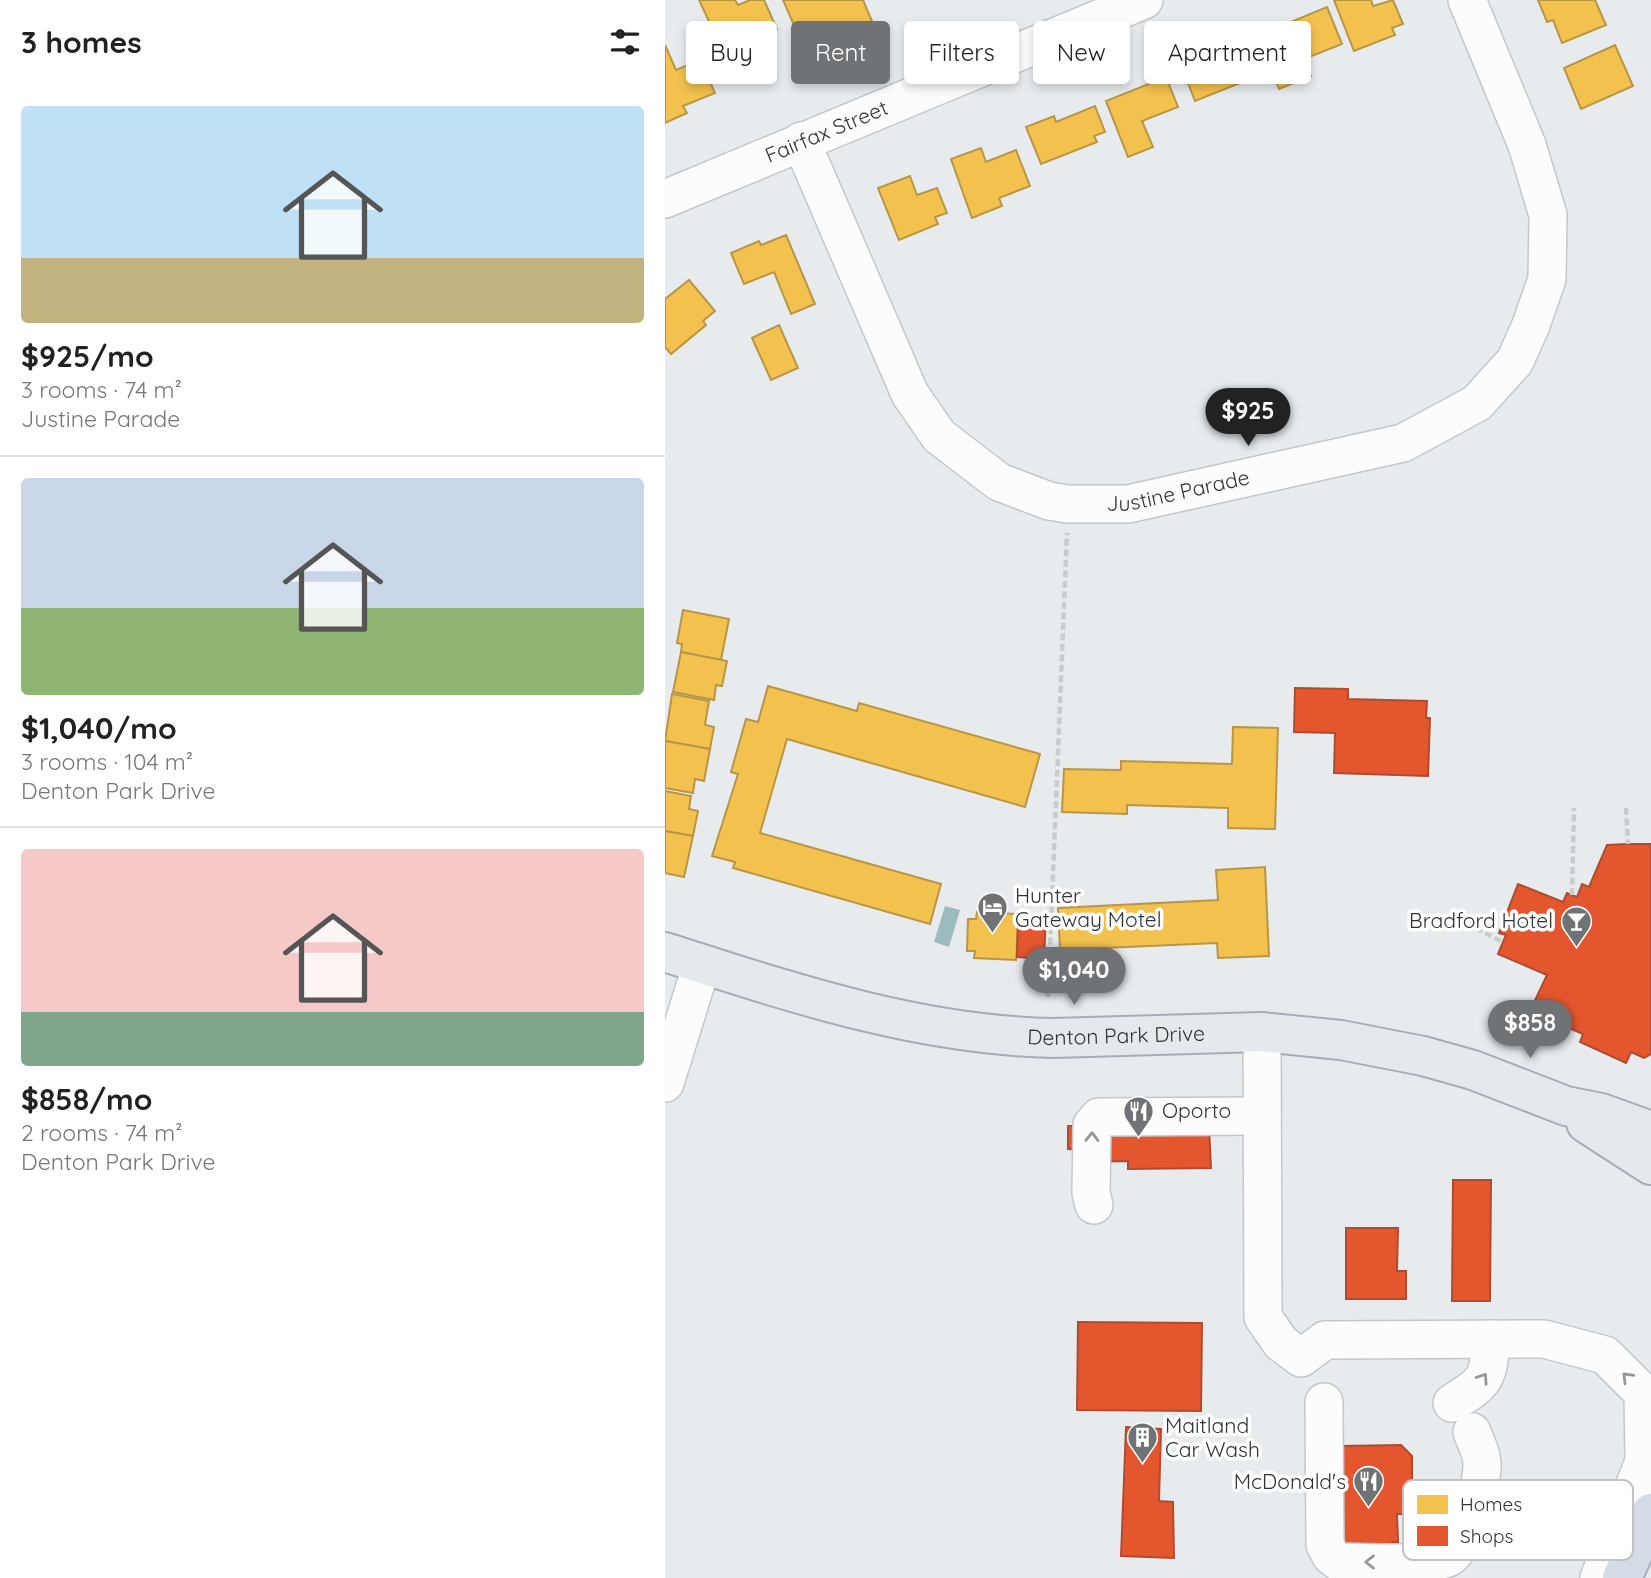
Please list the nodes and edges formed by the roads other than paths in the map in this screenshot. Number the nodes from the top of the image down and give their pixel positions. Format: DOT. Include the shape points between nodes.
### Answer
graph roads {
  1 [pos="1144,0"];
  2 [pos="1467,0"];
  3 [pos="801,141"];
  4 [pos="665,199"];
  5 [pos="665,952"];
  6 [pos="702,964"];
  7 [pos="1262,1032"];
  8 [pos="665,1083"];
  9 [pos="1566,1106"];
  10 [pos="1262,1116"];
  11 [pos="1651,1131"];
  12 [pos="1651,1166"];
  13 [pos="1094,1205"];
  14 [pos="1507,1339"];
  15 [pos="1324,1402"];
  16 [pos="1481,1480"];
  17 [pos="1633,1490"];
  18 [pos="1651,1513"];
  19 [pos="1633,1553"];
  20 [pos="1440,1560"];
  21 [pos="1606,1560"];
  22 [pos="1630,1560"];
  23 [pos="1599,1578"];
  24 [pos="1622,1578"];
  1 -- 3 [label="street, Fairfax Street"];
  2 -- 3 [label="street, Justine Parade" via="1527,145 1548,215 1547,279 1515,361 1477,403 1403,443 1128,504 1049,501 999,482 939,436 910,394"];
  3 -- 4 [label="street, Fairfax Street"];
  5 -- 6 [label="main road, Denton Park Drive"];
  6 -- 7 [label="main road, Denton Park Drive" via="870,1014 979,1033 1053,1038"];
  6 -- 8 [label="street"];
  7 -- 9 [label="main road, Denton Park Drive" via="1341,1040 1423,1056"];
  7 -- 10 [label="street"];
  9 -- 11 [label="main road, Denton Park Drive"];
  9 -- 12 [label="main road, Denton Park Drive"];
  13 -- 10 [label="street, one-way" via="1092,1125 1100,1117"];
  10 -- 14 [label="street" via="1263,1317 1281,1343 1301,1358 1325,1340"];
  14 -- 16 [label="street" via="1462,1418 1483,1461"];
  17 -- 14 [label="street, one-way" via="1644,1461 1643,1394 1605,1355 1544,1339"];
  15 -- 20 [label="street" via="1325,1545 1331,1556 1339,1562"];
  18 -- 19 [label="highway"];
  23 -- 21 [label="street, one-way"];
  22 -- 24 [label="highway"];
}
